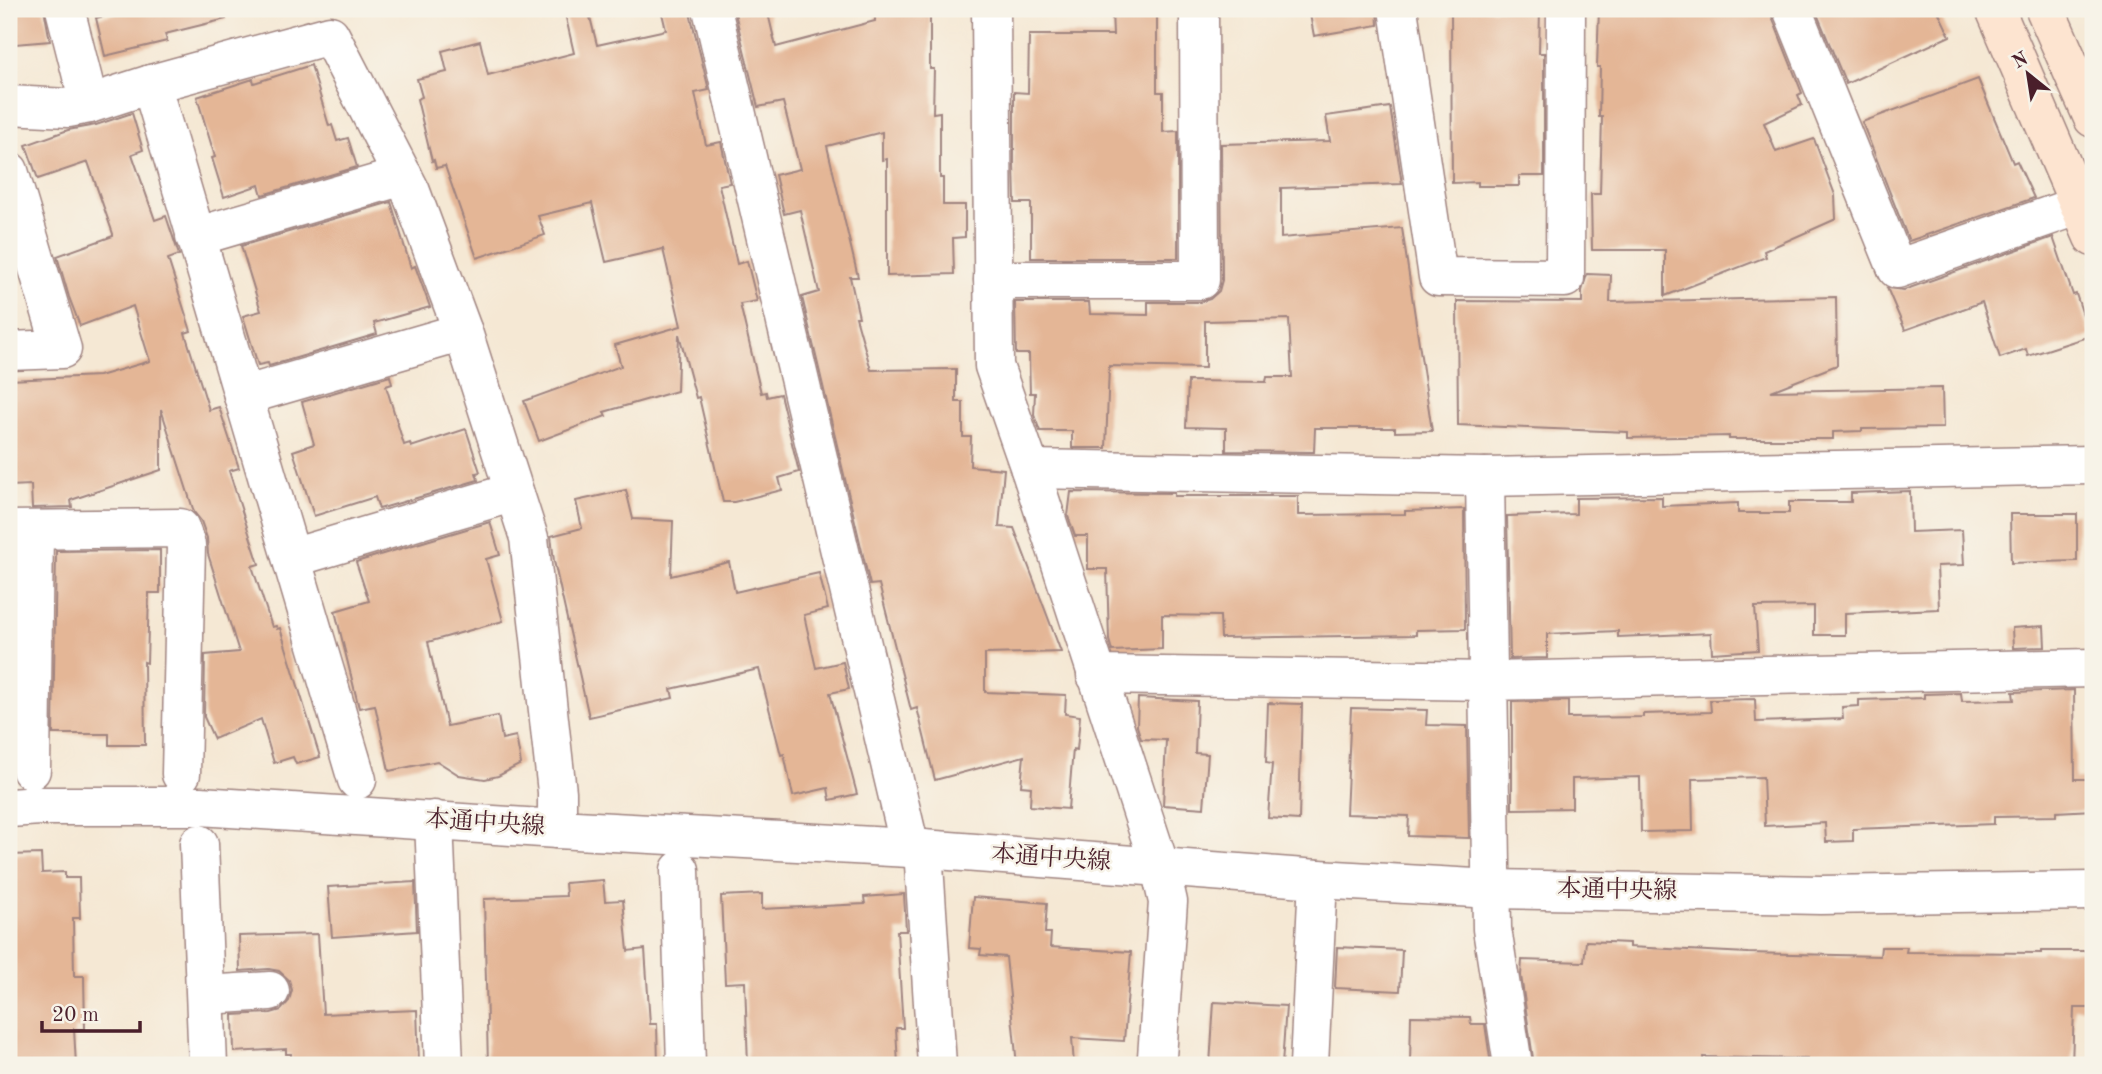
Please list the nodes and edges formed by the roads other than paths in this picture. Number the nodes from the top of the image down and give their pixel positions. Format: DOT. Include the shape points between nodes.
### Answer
graph roads {
  1 [pos="65,9"];
  2 [pos="712,9"];
  3 [pos="991,9"];
  4 [pos="1199,9"];
  5 [pos="1398,9"];
  6 [pos="1566,9"];
  7 [pos="1791,9"];
  8 [pos="1994,9"];
  9 [pos="2045,9"];
  10 [pos="151,84"];
  11 [pos="89,104"];
  12 [pos="9,105"];
  13 [pos="2093,118"];
  14 [pos="9,170"];
  15 [pos="403,176"];
  16 [pos="2086,221"];
  17 [pos="195,237"];
  18 [pos="993,280"];
  19 [pos="463,332"];
  20 [pos="9,351"];
  21 [pos="243,396"];
  22 [pos="2093,465"];
  23 [pos="1030,469"];
  24 [pos="1485,477"];
  25 [pos="514,492"];
  26 [pos="21,530"];
  27 [pos="292,558"];
  28 [pos="2093,668"];
  29 [pos="1096,675"];
  30 [pos="1489,681"];
  31 [pos="31,770"];
  32 [pos="181,774"];
  33 [pos="357,780"];
  34 [pos="9,808"];
  35 [pos="434,820"];
  36 [pos="557,829"];
  37 [pos="199,844"];
  38 [pos="916,848"];
  39 [pos="1160,867"];
  40 [pos="680,870"];
  41 [pos="1318,879"];
  42 [pos="1492,888"];
  43 [pos="2093,891"];
  44 [pos="270,991"];
  45 [pos="206,995"];
  46 [pos="1157,1057"];
  47 [pos="208,1065"];
  48 [pos="444,1065"];
  49 [pos="686,1065"];
  50 [pos="937,1065"];
  51 [pos="1309,1065"];
  52 [pos="1513,1065"];
  1 -- 11 [label="street"];
  2 -- 38 [label="street"];
  3 -- 18 [label="street"];
  4 -- 18 [label="street" via="1200,280"];
  5 -- 6 [label="street" via="1438,277 1566,278"];
  7 -- 16 [label="street" via="1897,269"];
  8 -- 16 [label="main road"];
  9 -- 13 [label="main road"];
  10 -- 11 [label="street"];
  10 -- 15 [label="street" via="330,35"];
  10 -- 17 [label="street"];
  11 -- 12 [label="street" via="68,108"];
  14 -- 20 [label="street" via="62,349"];
  15 -- 17 [label="street"];
  15 -- 19 [label="street"];
  17 -- 21 [label="street"];
  18 -- 23 [label="street" via="994,366"];
  19 -- 21 [label="street"];
  19 -- 25 [label="street"];
  21 -- 27 [label="street"];
  22 -- 24 [label="street"];
  23 -- 24 [label="street"];
  23 -- 29 [label="street"];
  24 -- 30 [label="street"];
  25 -- 27 [label="street"];
  25 -- 36 [label="street" via="529,538"];
  26 -- 31 [label="street"];
  26 -- 32 [label="street" via="180,528 186,545"];
  27 -- 33 [label="street"];
  28 -- 30 [label="street"];
  29 -- 30 [label="street"];
  29 -- 39 [label="street"];
  30 -- 42 [label="street"];
  34 -- 35 [label="street, 本通中央線" via="200,806"];
  35 -- 36 [label="street, 本通中央線"];
  35 -- 48 [label="street"];
  36 -- 38 [label="street, 本通中央線"];
  37 -- 45 [label="street"];
  38 -- 39 [label="street, 本通中央線"];
  38 -- 50 [label="street"];
  39 -- 41 [label="street, 本通中央線"];
  39 -- 46 [label="street" via="1168,902"];
  40 -- 49 [label="street"];
  41 -- 42 [label="street, 本通中央線"];
  41 -- 51 [label="street"];
  42 -- 43 [label="street, 本通中央線" via="1820,895"];
  42 -- 52 [label="street" via="1492,929"];
  44 -- 45 [label="street"];
  45 -- 47 [label="street"];
}
